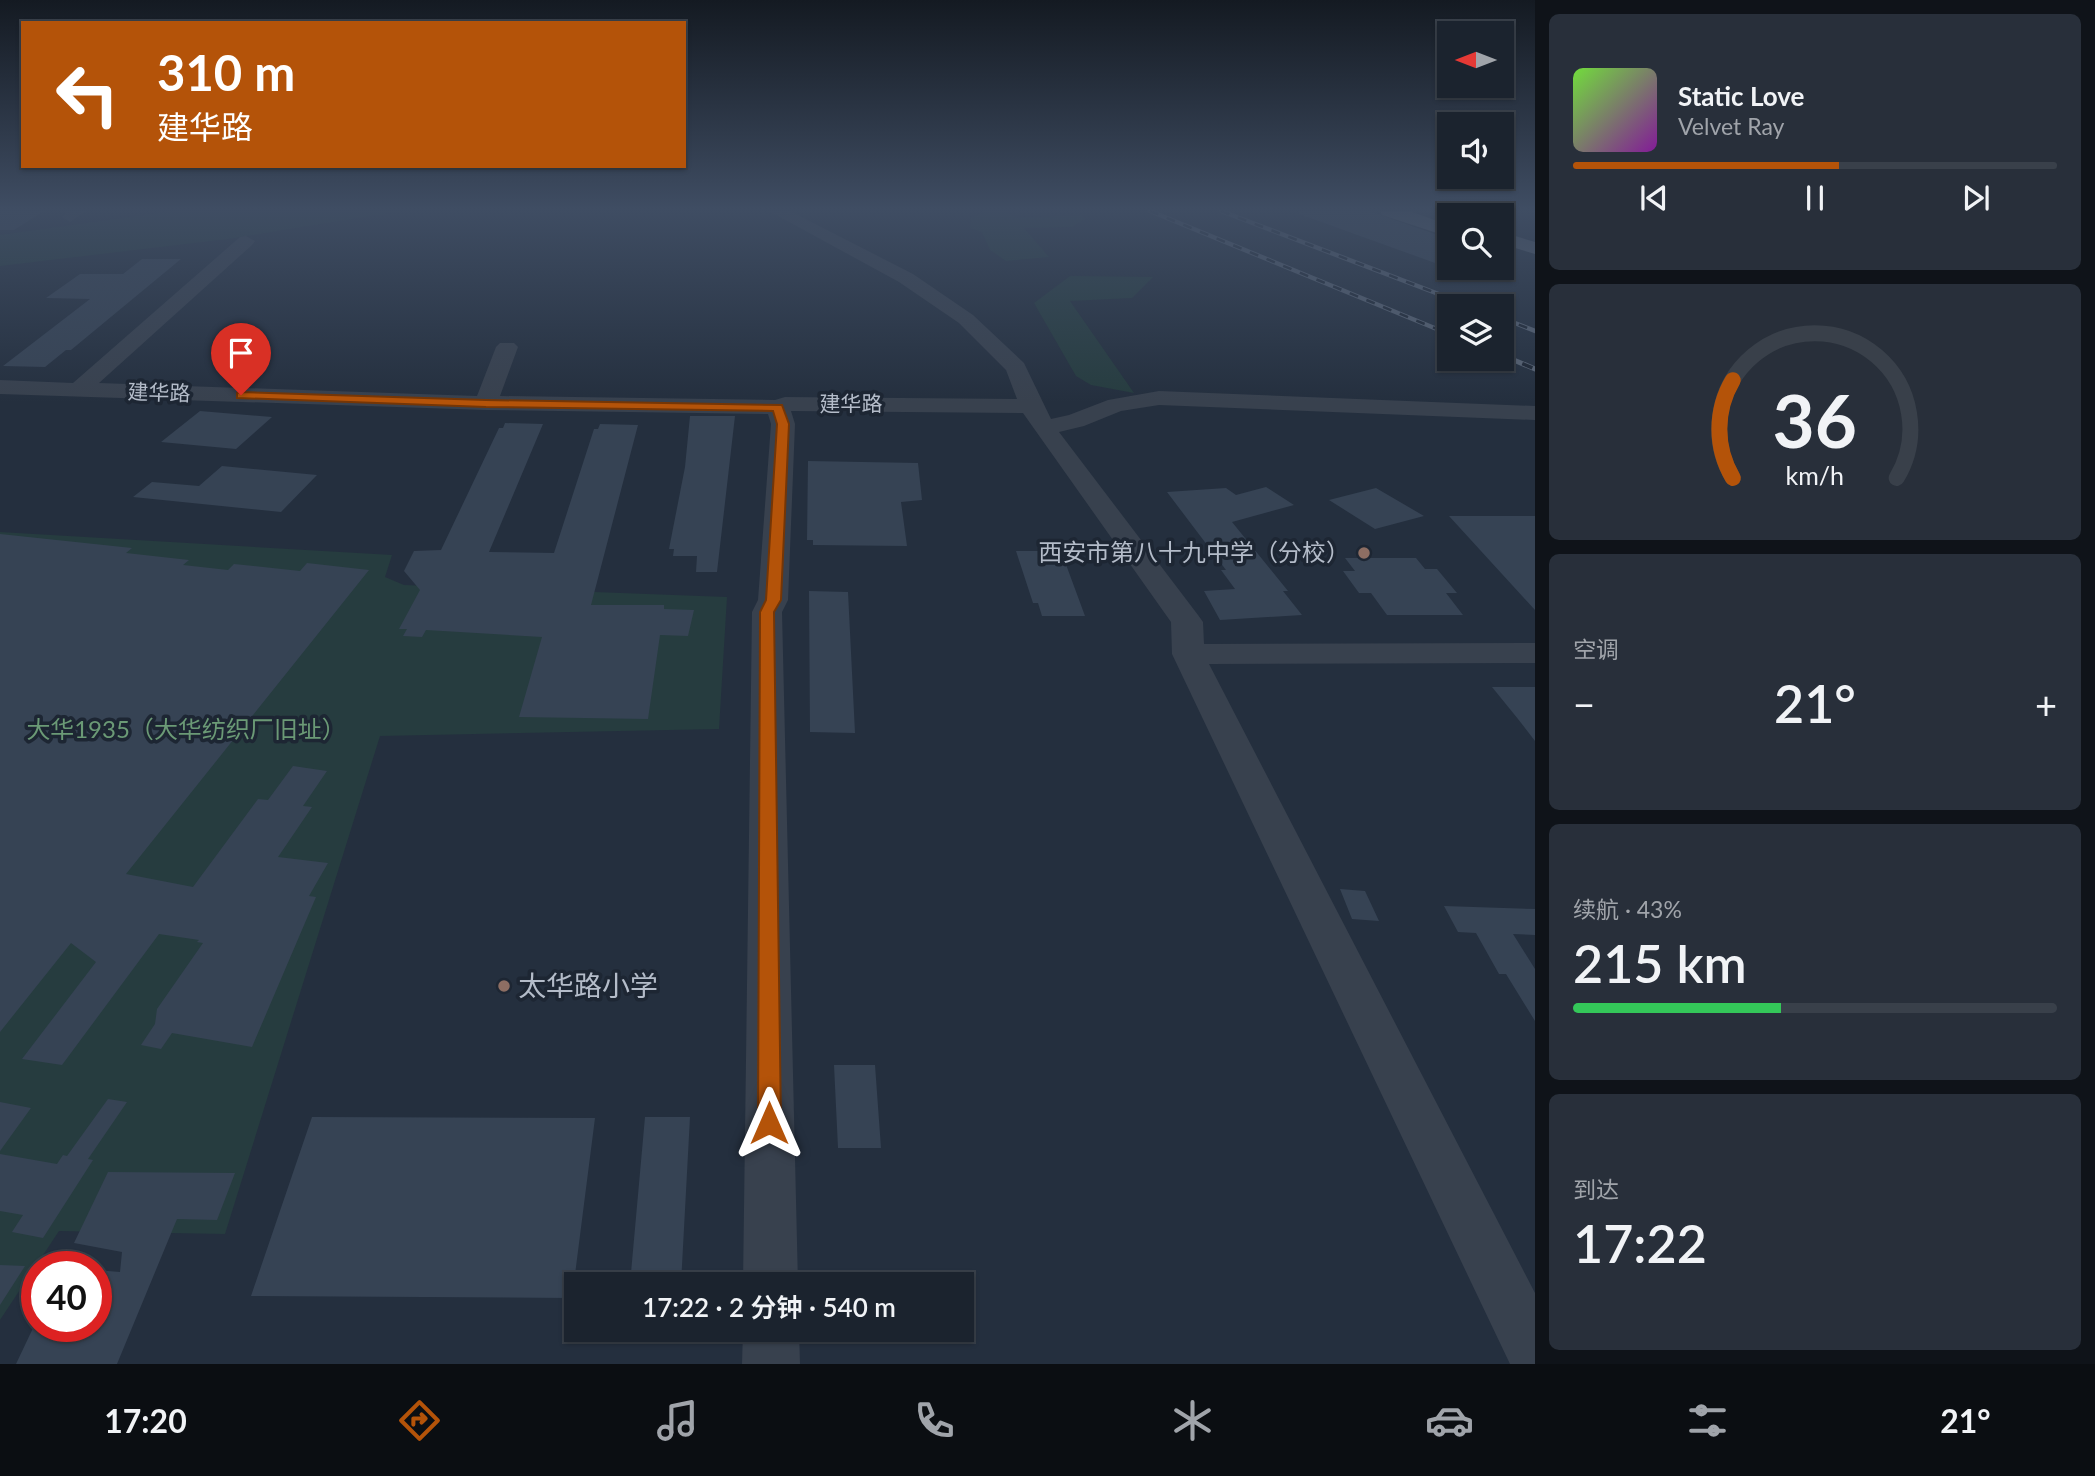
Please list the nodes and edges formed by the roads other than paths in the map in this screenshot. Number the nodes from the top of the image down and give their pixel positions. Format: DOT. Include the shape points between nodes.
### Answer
graph roads {
  1 [pos="208,275"];
  2 [pos="900,275"];
  3 [pos="507,347"];
  4 [pos="0,387"];
  5 [pos="78,390"];
  6 [pos="486,404"];
  7 [pos="778,407"];
  8 [pos="1535,413"];
  9 [pos="1038,417"];
  10 [pos="1535,653"];
  11 [pos="1188,654"];
  12 [pos="770,1272"];
  13 [pos="771,1342"];
  14 [pos="1535,1353"];
  15 [pos="771,1364"];
  1 -- 5 [label="street"];
  2 -- 9 [label="street" via="966,319 1016,368"];
  3 -- 6 [label="street"];
  4 -- 5 [label="street, 建华路"];
  5 -- 6 [label="street, 建华路"];
  6 -- 7 [label="street, 建华路"];
  7 -- 9 [label="street, 建华路"];
  7 -- 12 [label="street" via="783,424 773,600 767,612"];
  8 -- 9 [label="street, 建华路" via="1159,398 1116,405 1076,421"];
  9 -- 11 [label="street" via="1187,622"];
  10 -- 11 [label="street"];
  11 -- 14 [label="street"];
  13 -- 15 [label="street"];
}
